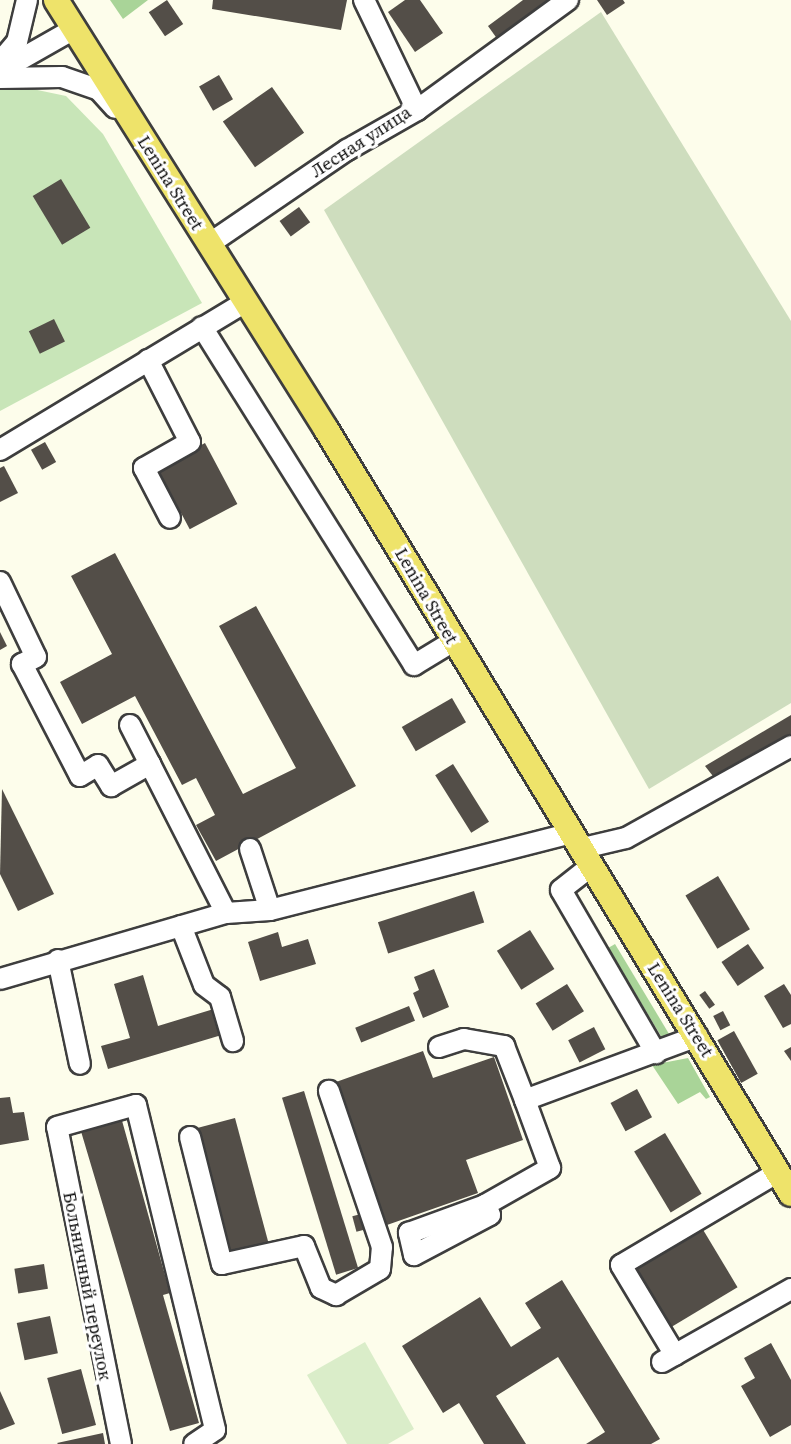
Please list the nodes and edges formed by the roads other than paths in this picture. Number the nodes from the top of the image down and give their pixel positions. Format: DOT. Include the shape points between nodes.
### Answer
graph roads {
  1 [pos="27,0"];
  2 [pos="56,0"];
  3 [pos="364,0"];
  4 [pos="568,0"];
  5 [pos="74,29"];
  6 [pos="0,62"];
  7 [pos="0,71"];
  8 [pos="0,78"];
  9 [pos="417,110"];
  10 [pos="140,136"];
  11 [pos="209,244"];
  12 [pos="245,302"];
  13 [pos="202,327"];
  14 [pos="148,360"];
  15 [pos="0,450"];
  16 [pos="170,518"];
  17 [pos="0,582"];
  18 [pos="452,642"];
  19 [pos="130,725"];
  20 [pos="791,746"];
  21 [pos="150,764"];
  22 [pos="250,849"];
  23 [pos="579,850"];
  24 [pos="270,910"];
  25 [pos="226,913"];
  26 [pos="181,926"];
  27 [pos="58,960"];
  28 [pos="0,979"];
  29 [pos="698,1036"];
  30 [pos="233,1041"];
  31 [pos="439,1047"];
  32 [pos="656,1053"];
  33 [pos="80,1064"];
  34 [pos="329,1091"];
  35 [pos="525,1100"];
  36 [pos="190,1137"];
  37 [pos="778,1172"];
  38 [pos="791,1194"];
  39 [pos="485,1205"];
  40 [pos="791,1289"];
  41 [pos="121,1444"];
  42 [pos="194,1444"];
  1 -- 6 [label="street" via="18,42"];
  2 -- 5 [label="main road, Lenina Street"];
  3 -- 9 [label="street, Лесная улица"];
  4 -- 9 [label="street"];
  5 -- 7 [label="street"];
  5 -- 10 [label="main road, Lenina Street"];
  8 -- 10 [label="street" via="62,77 99,90"];
  9 -- 11 [label="street, Лесная улица" via="347,150"];
  10 -- 11 [label="main road, Lenina Street"];
  11 -- 12 [label="main road, Lenina Street"];
  12 -- 13 [label="street"];
  12 -- 18 [label="main road, Lenina Street"];
  13 -- 14 [label="street"];
  13 -- 18 [label="street" via="414,665"];
  14 -- 15 [label="street"];
  14 -- 16 [label="street" via="190,442 144,468"];
  17 -- 21 [label="street" via="36,657 22,664 80,776 99,765 111,786"];
  18 -- 23 [label="main road, Lenina Street"];
  19 -- 21 [label="street"];
  20 -- 23 [label="street" via="626,838"];
  21 -- 25 [label="street"];
  22 -- 24 [label="street"];
  23 -- 24 [label="street"];
  23 -- 29 [label="main road, Lenina Street"];
  23 -- 32 [label="street" via="561,890"];
  24 -- 25 [label="street"];
  25 -- 26 [label="street"];
  26 -- 27 [label="street"];
  26 -- 30 [label="street" via="204,985 220,998"];
  27 -- 28 [label="street"];
  27 -- 33 [label="street"];
  29 -- 32 [label="street"];
  29 -- 37 [label="main road, Lenina Street"];
  31 -- 35 [label="street" via="464,1039 504,1046"];
  32 -- 35 [label="street"];
  34 -- 36 [label="street" via="382,1247 380,1269 336,1295 321,1288 304,1246 222,1264"];
  35 -- 39 [label="street" via="550,1168"];
  37 -- 38 [label="main road, Lenina Street"];
  37 -- 40 [label="street" via="621,1265 669,1359"];
  41 -- 42 [label="street, Больничный переулок" via="57,1127 136,1105 215,1430"];
}
